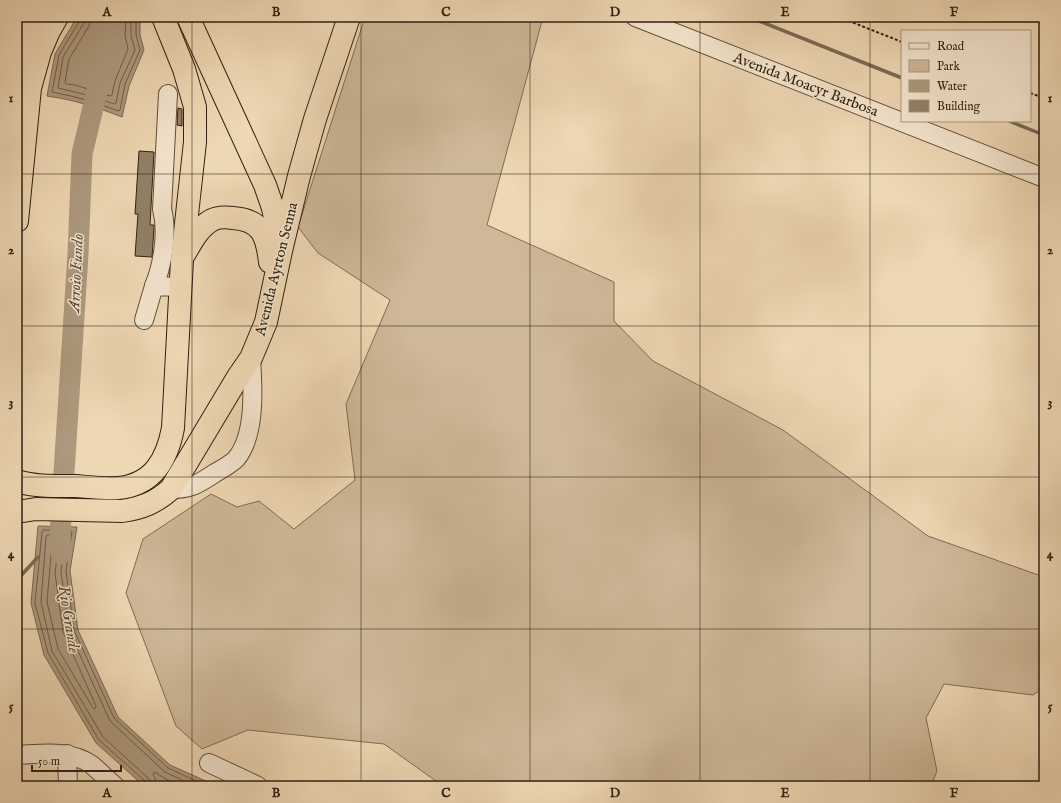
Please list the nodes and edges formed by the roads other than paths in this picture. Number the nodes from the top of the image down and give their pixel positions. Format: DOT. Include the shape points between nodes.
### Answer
graph roads {
  1 [pos="36,17"];
  2 [pos="58,17"];
  3 [pos="163,17"];
  4 [pos="349,17"];
  5 [pos="635,17"];
  6 [pos="191,24"];
  7 [pos="17,75"];
  8 [pos="168,94"];
  9 [pos="901,122"];
  10 [pos="902,122"];
  11 [pos="1044,178"];
  12 [pos="17,221"];
  13 [pos="281,251"];
  14 [pos="182,260"];
  15 [pos="154,286"];
  16 [pos="273,286"];
  17 [pos="180,287"];
  18 [pos="144,320"];
  19 [pos="251,358"];
  20 [pos="17,481"];
  21 [pos="171,489"];
  22 [pos="17,512"];
  23 [pos="68,754"];
  24 [pos="17,755"];
  25 [pos="209,763"];
  26 [pos="68,786"];
  27 [pos="115,786"];
  28 [pos="258,786"];
  1 -- 7 [label="highway" via="25,43"];
  2 -- 12 [label="highway" via="40,52 30,88"];
  3 -- 14 [label="highway" via="184,69 195,107 195,142"];
  4 -- 13 [label="highway, Avenida Ayrton Senna" via="315,119"];
  5 -- 9 [label="street, Avenida Moacyr Barbosa"];
  6 -- 13 [label="highway" via="265,185 273,208"];
  8 -- 15 [label="street" via="162,208 163,253 160,272"];
  10 -- 11 [label="street, Avenida Moacyr Barbosa"];
  13 -- 16 [label="highway, Avenida Ayrton Senna"];
  14 -- 16 [label="highway" via="201,228 222,217 237,218 258,226 264,235 269,249"];
  14 -- 17 [label="highway"];
  15 -- 17 [label="street"];
  15 -- 18 [label="street"];
  16 -- 19 [label="highway, Avenida Ayrton Senna" via="266,322"];
  17 -- 20 [label="highway" via="172,428 166,452 150,477 117,488 40,485"];
  19 -- 21 [label="highway, Avenida Ayrton Senna"];
  19 -- 21 [label="street" via="254,396 251,416 248,432 235,459 202,481 189,487"];
  21 -- 22 [label="highway, Avenida Ayrton Senna" via="149,505 122,511 36,509"];
  23 -- 24 [label="street"];
  23 -- 26 [label="street"];
  23 -- 27 [label="street" via="91,765"];
  25 -- 28 [label="street"];
}
